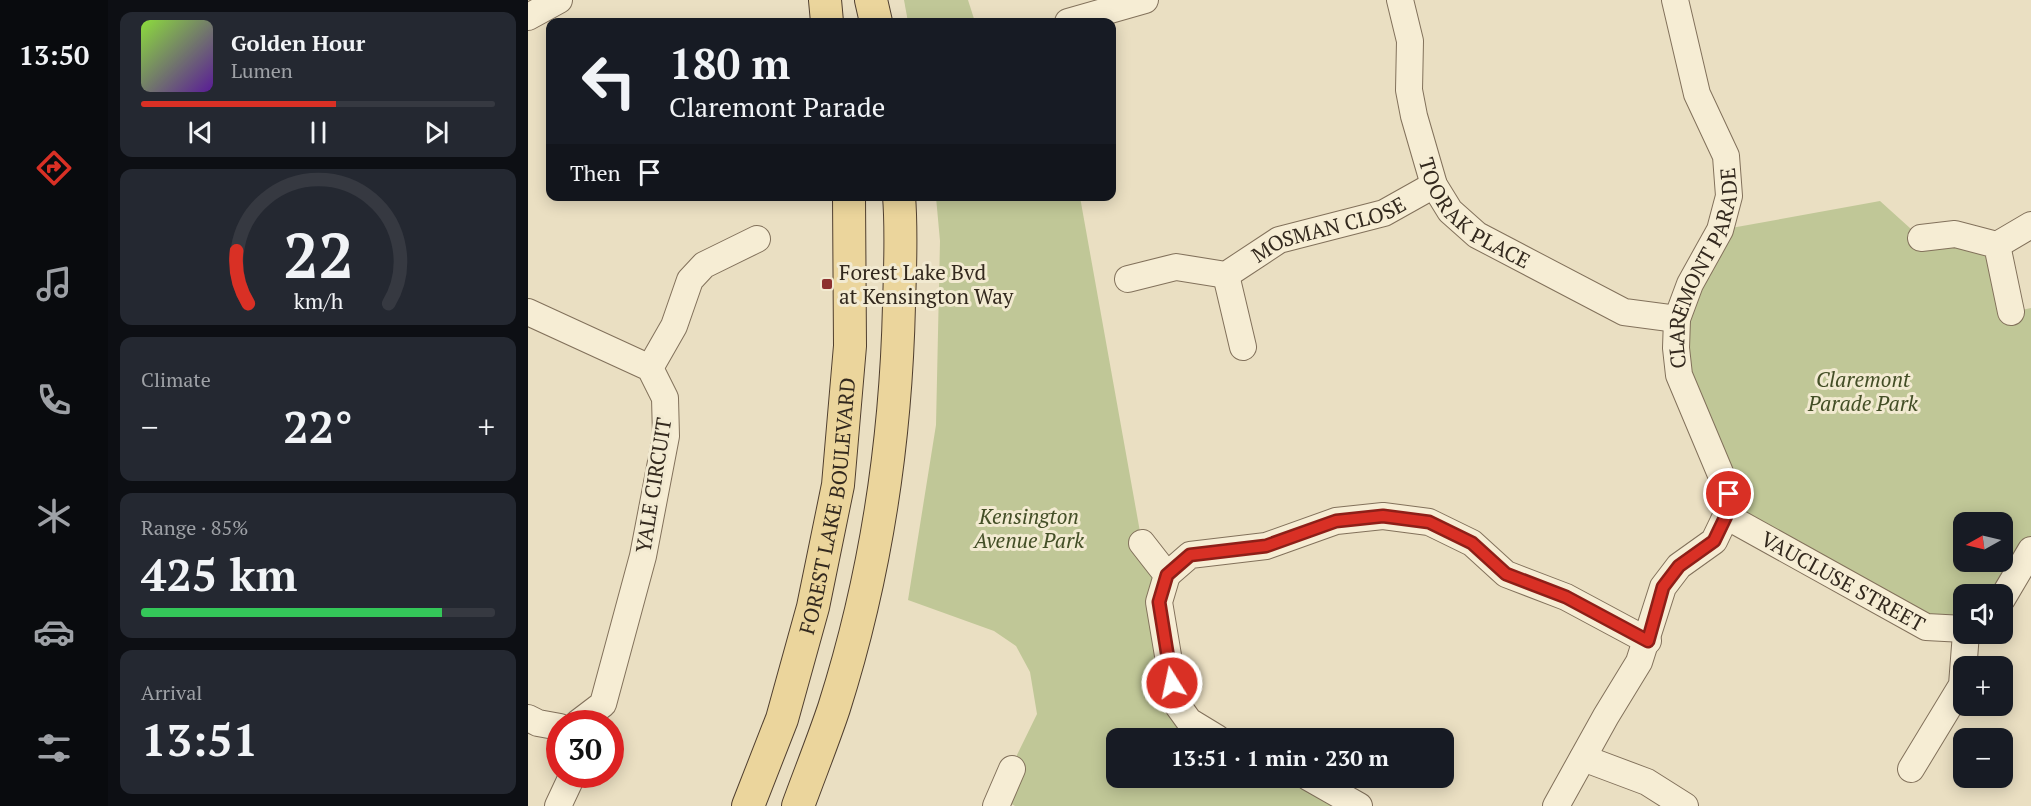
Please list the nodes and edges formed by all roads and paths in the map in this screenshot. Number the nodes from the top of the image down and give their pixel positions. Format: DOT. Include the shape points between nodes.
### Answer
graph roads {
  1 [pos="559,0"];
  2 [pos="825,0"];
  3 [pos="871,0"];
  4 [pos="1145,0"];
  5 [pos="1400,0"];
  6 [pos="1675,0"];
  7 [pos="528,17"];
  8 [pos="827,18"];
  9 [pos="875,18"];
  10 [pos="1082,18"];
  11 [pos="1434,185"];
  12 [pos="849,201"];
  13 [pos="899,201"];
  14 [pos="2031,225"];
  15 [pos="1921,238"];
  16 [pos="757,239"];
  17 [pos="1997,245"];
  18 [pos="1226,275"];
  19 [pos="1128,279"];
  20 [pos="528,312"];
  21 [pos="2011,312"];
  22 [pos="1677,319"];
  23 [pos="1243,347"];
  24 [pos="650,368"];
  25 [pos="1726,516"];
  26 [pos="1142,543"];
  27 [pos="2031,550"];
  28 [pos="1167,575"];
  29 [pos="2011,584"];
  30 [pos="1953,628"];
  31 [pos="1648,641"];
  32 [pos="1965,644"];
  33 [pos="596,710"];
  34 [pos="528,718"];
  35 [pos="546,724"];
  36 [pos="1201,728"];
  37 [pos="1583,758"];
  38 [pos="1012,769"];
  39 [pos="1911,769"];
  40 [pos="566,788"];
  41 [pos="1327,788"];
  42 [pos="558,806"];
  43 [pos="748,806"];
  44 [pos="798,806"];
  45 [pos="996,806"];
  46 [pos="1359,806"];
  47 [pos="1556,806"];
  48 [pos="1685,806"];
  1 -- 7 [label="street"];
  2 -- 8 [label="main road"];
  3 -- 9 [label="main road"];
  4 -- 10 [label="street"];
  5 -- 11 [label="street, TOORAK PLACE" via="1410,41 1411,99"];
  6 -- 22 [label="street, CLAREMONT PARADE" via="1697,94 1726,156 1730,196 1720,230 1690,284"];
  11 -- 18 [label="street, MOSMAN CLOSE" via="1384,213 1279,240"];
  11 -- 22 [label="street, TOORAK PLACE" via="1450,211 1477,235 1624,312"];
  12 -- 43 [label="main road, FOREST LAKE BOULEVARD" via="850,346 838,485 813,607 782,719"];
  13 -- 44 [label="main road" via="898,353 886,465 866,583 834,707"];
  14 -- 17 [label="street"];
  15 -- 17 [label="street" via="1955,234"];
  16 -- 24 [label="street" via="704,265 690,280 674,326"];
  17 -- 21 [label="street"];
  18 -- 19 [label="street" via="1176,267"];
  18 -- 23 [label="street"];
  20 -- 24 [label="street"];
  22 -- 25 [label="street, CLAREMONT PARADE" via="1679,375 1729,494"];
  24 -- 33 [label="street, YALE CIRCUIT" via="665,398 666,436 643,556 603,704"];
  25 -- 30 [label="street, VAUCLUSE STREET" via="1926,627"];
  25 -- 31 [label="street, CLAREMONT PARADE" via="1714,541 1679,566 1663,587"];
  26 -- 28 [label="street"];
  27 -- 29 [label="street"];
  28 -- 31 [label="street" via="1190,555 1266,546 1336,521 1383,516 1429,522 1472,543 1506,574 1566,597"];
  28 -- 36 [label="street" via="1159,602 1176,703 1189,721"];
  31 -- 37 [label="street, CLAREMONT PARADE"];
  32 -- 39 [label="street" via="1962,685"];
  34 -- 35 [label="street"];
  37 -- 47 [label="street, CLAREMONT PARADE"];
  37 -- 48 [label="street" via="1647,782"];
  38 -- 45 [label="street"];
  40 -- 42 [label="street"];
  41 -- 46 [label="street"];
}
